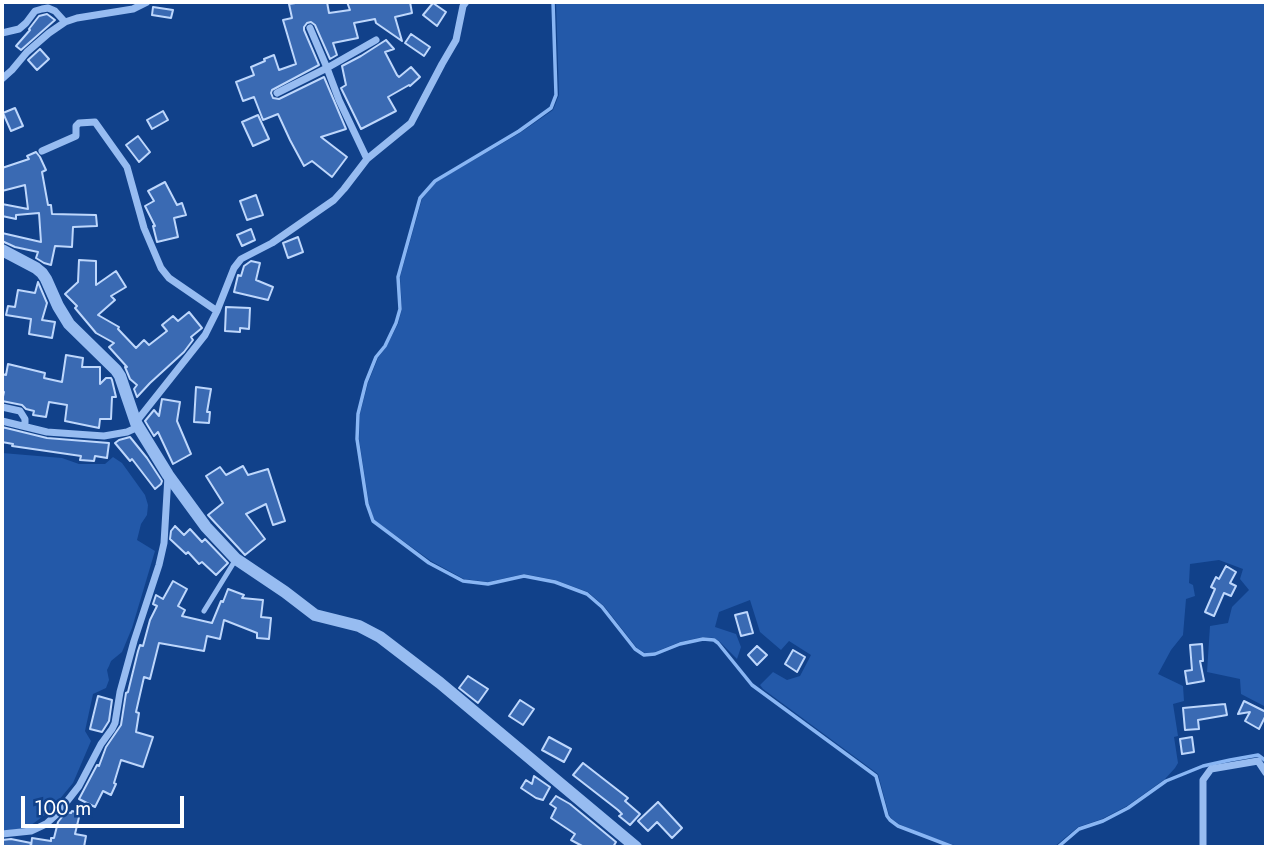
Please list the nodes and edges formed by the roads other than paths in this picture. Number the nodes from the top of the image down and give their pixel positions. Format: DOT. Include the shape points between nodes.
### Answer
graph roads {
  1 [pos="148,2"];
  2 [pos="466,2"];
  3 [pos="65,22"];
  4 [pos="310,28"];
  5 [pos="2,33"];
  6 [pos="376,40"];
  7 [pos="327,68"];
  8 [pos="2,79"];
  9 [pos="277,93"];
  10 [pos="41,151"];
  11 [pos="366,159"];
  12 [pos="2,250"];
  13 [pos="217,311"];
  14 [pos="2,407"];
  15 [pos="2,421"];
  16 [pos="137,425"];
  17 [pos="25,426"];
  18 [pos="168,475"];
  19 [pos="236,559"];
  20 [pos="204,611"];
  21 [pos="1266,773"];
  22 [pos="2,834"];
  23 [pos="636,847"];
  24 [pos="1203,847"];
  1 -- 3 [label="street"];
  2 -- 11 [label="street" via="456,40 411,123"];
  3 -- 5 [label="street" via="55,11 42,9 19,29"];
  3 -- 8 [label="street"];
  4 -- 7 [label="street"];
  6 -- 7 [label="street"];
  7 -- 9 [label="street"];
  7 -- 11 [label="street"];
  10 -- 13 [label="street" via="76,136 79,123 95,122 127,167 161,268"];
  11 -- 13 [label="street" via="334,200 242,259"];
  12 -- 16 [label="street" via="42,273 69,324 120,376"];
  13 -- 16 [label="street" via="205,335"];
  14 -- 17 [label="street" via="20,411"];
  15 -- 17 [label="street"];
  16 -- 17 [label="street" via="104,436"];
  16 -- 18 [label="street"];
  18 -- 19 [label="street"];
  18 -- 22 [label="street" via="162,554 134,641 115,723 79,786 47,824 32,831"];
  19 -- 20 [label="lane"];
  19 -- 23 [label="street" via="315,615 359,626 380,637"];
  21 -- 24 [label="street" via="1258,761 1211,769 1203,780"];
}
